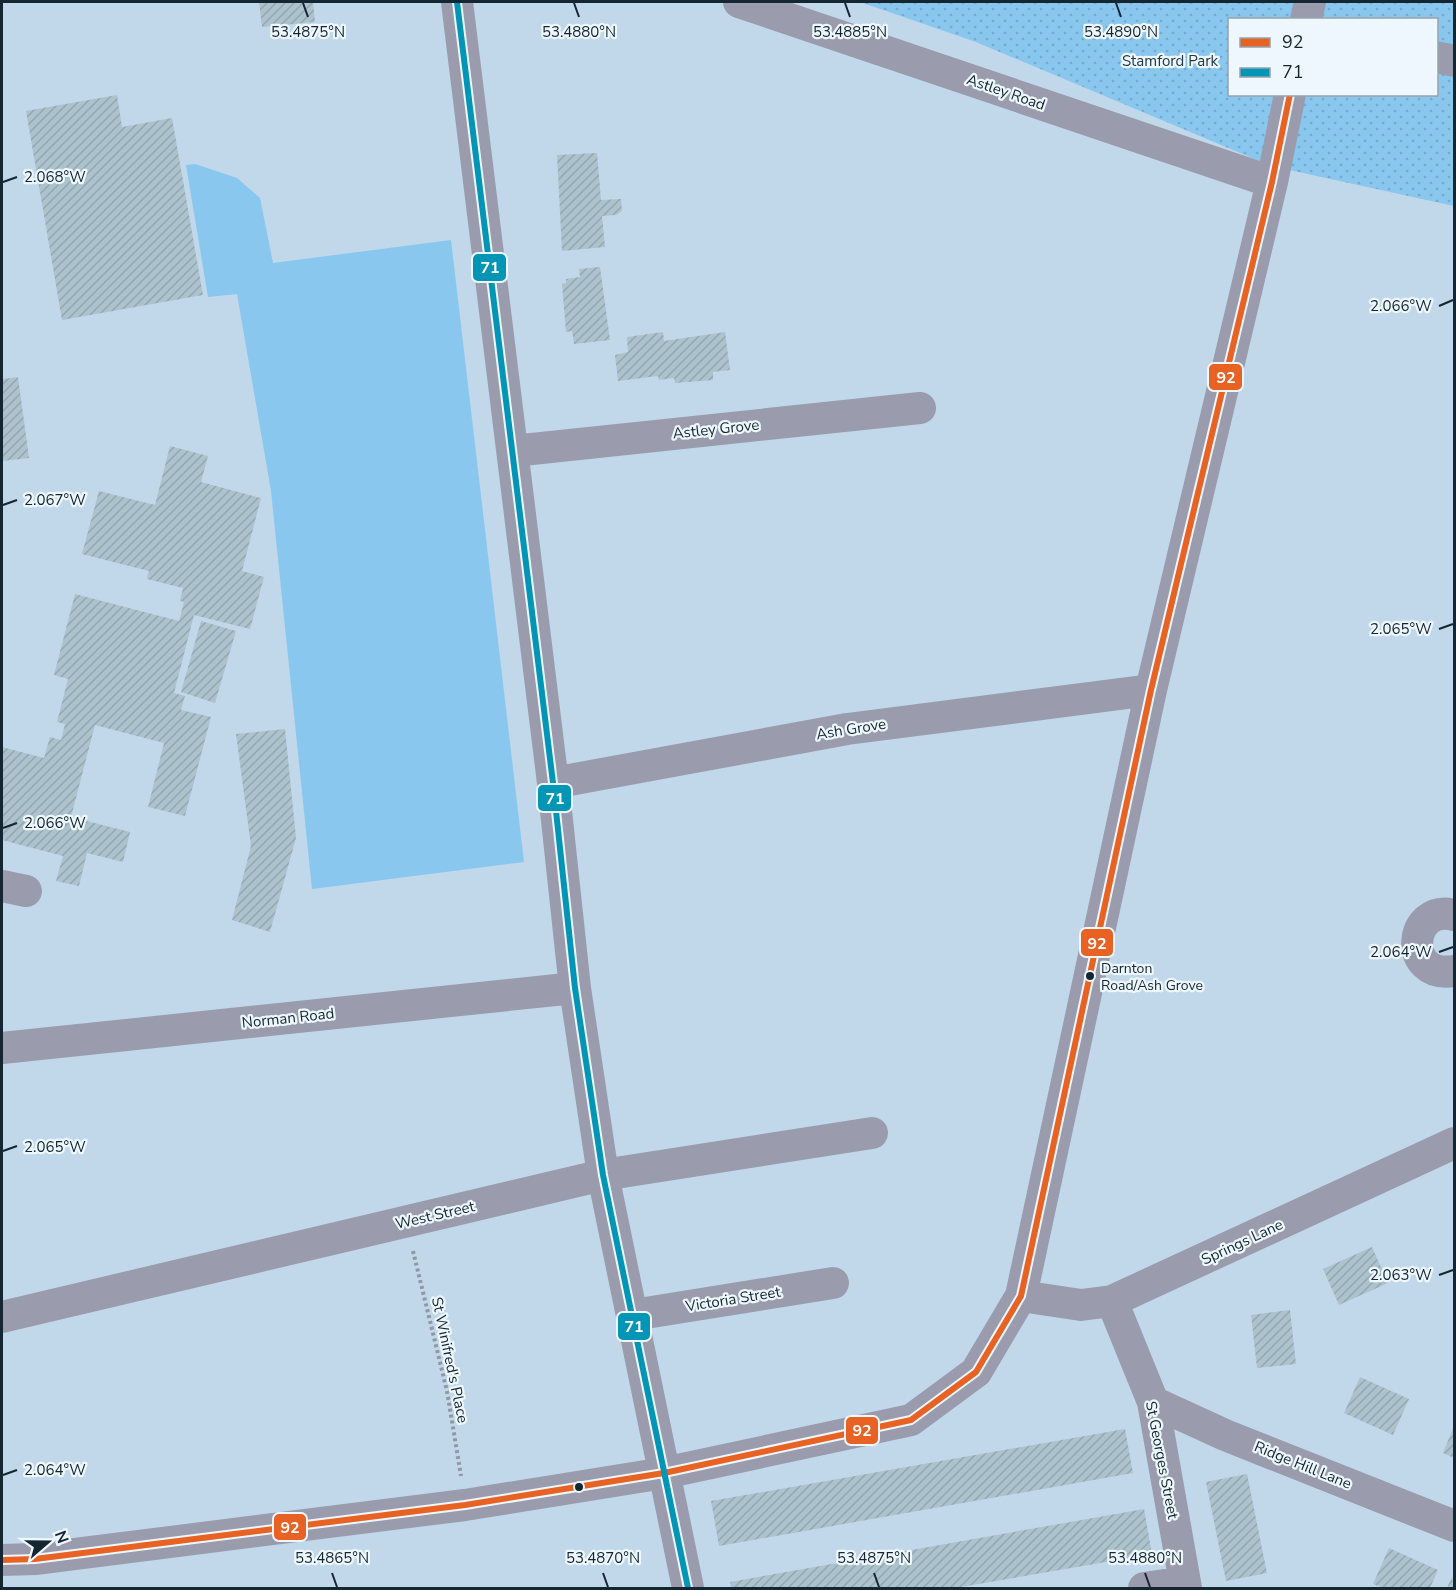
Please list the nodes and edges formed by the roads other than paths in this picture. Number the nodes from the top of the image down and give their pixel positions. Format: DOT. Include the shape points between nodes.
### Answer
graph roads {
  1 [pos="457,2"];
  2 [pos="739,2"];
  3 [pos="1310,2"];
  4 [pos="1306,18"];
  5 [pos="1438,57"];
  6 [pos="1455,61"];
  7 [pos="1290,96"];
  8 [pos="1272,182"];
  9 [pos="920,408"];
  10 [pos="513,451"];
  11 [pos="1151,690"];
  12 [pos="553,783"];
  13 [pos="1455,915"];
  14 [pos="1455,971"];
  15 [pos="575,988"];
  16 [pos="2,1048"];
  17 [pos="872,1133"];
  18 [pos="1455,1143"];
  19 [pos="603,1175"];
  20 [pos="833,1283"];
  21 [pos="1021,1296"];
  22 [pos="1112,1301"];
  23 [pos="633,1315"];
  24 [pos="2,1317"];
  25 [pos="1153,1402"];
  26 [pos="664,1473"];
  27 [pos="1455,1526"];
  28 [pos="35,1559"];
  29 [pos="2,1560"];
  30 [pos="2,1580"];
  31 [pos="1185,1585"];
  32 [pos="688,1588"];
  33 [pos="1144,1588"];
  1 -- 10 [label="street"];
  2 -- 8 [label="street, Astley Road"];
  3 -- 4 [label="street"];
  5 -- 6 [label="street"];
  7 -- 8 [label="street"];
  8 -- 11 [label="street"];
  9 -- 10 [label="street, Astley Grove"];
  10 -- 12 [label="street"];
  11 -- 12 [label="street, Ash Grove" via="847,729"];
  11 -- 21 [label="street"];
  12 -- 15 [label="street"];
  13 -- 14 [label="street" via="1434,916 1426,921 1416,944 1428,967"];
  15 -- 16 [label="street, Norman Road"];
  15 -- 19 [label="street"];
  17 -- 19 [label="street, West Street"];
  18 -- 22 [label="street, Springs Lane"];
  19 -- 23 [label="street"];
  19 -- 24 [label="street, West Street"];
  20 -- 23 [label="street, Victoria Street"];
  21 -- 22 [label="street, Springs Lane" via="1081,1305"];
  21 -- 26 [label="street" via="976,1372 911,1420"];
  22 -- 25 [label="street, St Georges Street"];
  23 -- 26 [label="street"];
  25 -- 27 [label="street, Ridge Hill Lane"];
  25 -- 31 [label="street, St Georges Street"];
  26 -- 28 [label="street" via="465,1505"];
  26 -- 32 [label="street"];
  28 -- 29 [label="street"];
  28 -- 30 [label="street"];
  31 -- 33 [label="street"];
}
